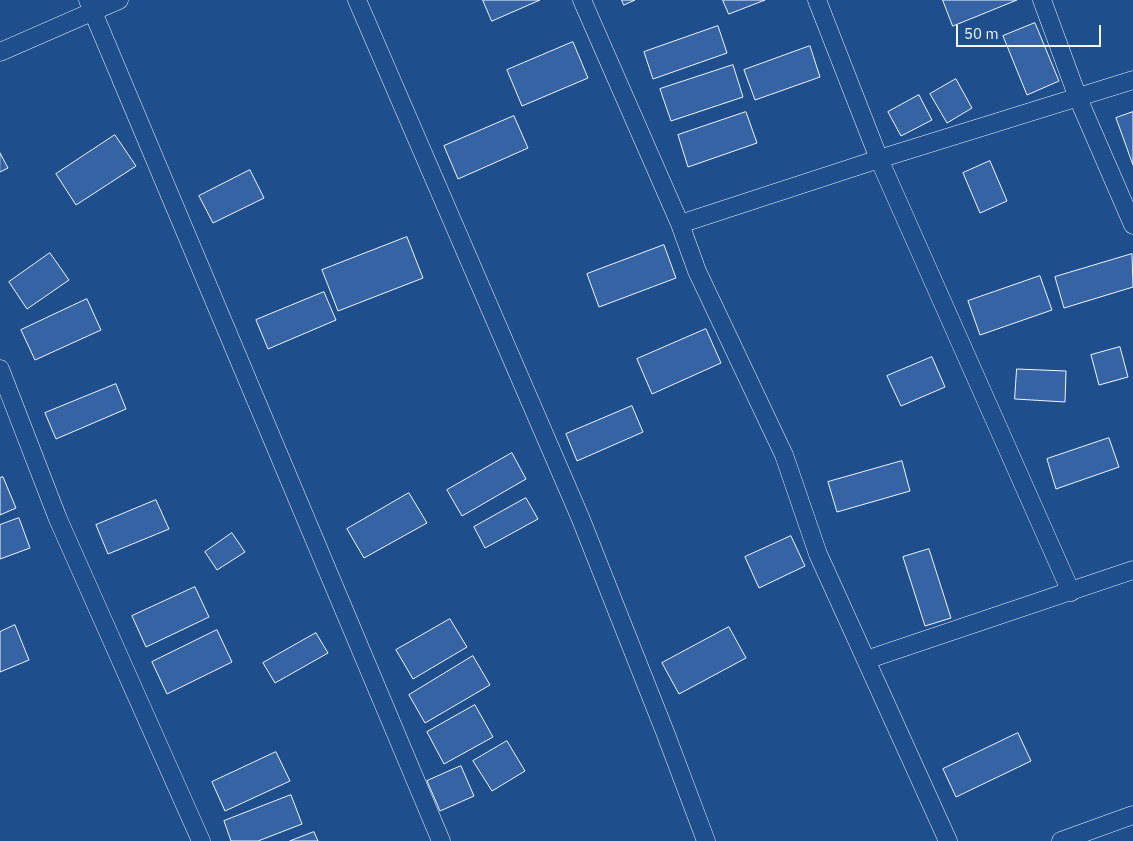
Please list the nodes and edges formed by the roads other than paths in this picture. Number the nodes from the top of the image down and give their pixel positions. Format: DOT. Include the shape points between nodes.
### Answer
graph roads {
  1 [pos="118,0"];
  2 [pos="356,0"];
  3 [pos="582,0"];
  4 [pos="817,0"];
  5 [pos="1042,0"];
  6 [pos="90,6"];
  7 [pos="0,52"];
  8 [pos="1133,80"];
  9 [pos="1078,98"];
  10 [pos="879,159"];
  11 [pos="680,224"];
  12 [pos="1133,225"];
  13 [pos="0,369"];
  14 [pos="1133,570"];
  15 [pos="1071,592"];
  16 [pos="866,660"];
  17 [pos="1133,815"];
  18 [pos="201,841"];
  19 [pos="442,841"];
  20 [pos="706,841"];
  21 [pos="948,841"];
  22 [pos="1061,841"];
  1 -- 6 [label="street"];
  2 -- 20 [label="street" via="580,517"];
  3 -- 11 [label="street"];
  4 -- 10 [label="street"];
  5 -- 9 [label="street"];
  6 -- 7 [label="street"];
  6 -- 19 [label="street"];
  8 -- 9 [label="street"];
  9 -- 10 [label="street"];
  9 -- 12 [label="street"];
  10 -- 11 [label="street"];
  10 -- 15 [label="street"];
  11 -- 16 [label="street" via="697,271 784,455 818,554"];
  13 -- 18 [label="street" via="58,520"];
  14 -- 15 [label="street"];
  15 -- 16 [label="street"];
  16 -- 21 [label="street"];
  17 -- 22 [label="street"];
}
